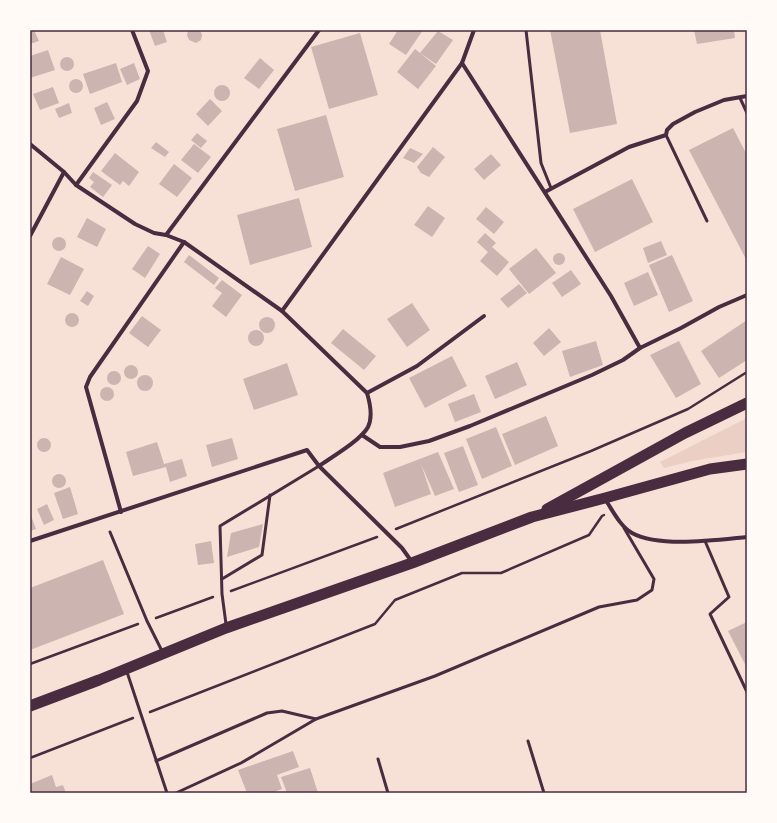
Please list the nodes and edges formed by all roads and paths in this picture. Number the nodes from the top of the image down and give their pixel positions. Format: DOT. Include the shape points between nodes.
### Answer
graph roads {
  1 [pos="132,30"];
  2 [pos="319,30"];
  3 [pos="474,30"];
  4 [pos="526,30"];
  5 [pos="462,63"];
  6 [pos="747,96"];
  7 [pos="740,98"];
  8 [pos="747,113"];
  9 [pos="666,135"];
  10 [pos="30,144"];
  11 [pos="64,172"];
  12 [pos="76,185"];
  13 [pos="551,188"];
  14 [pos="545,192"];
  15 [pos="707,221"];
  16 [pos="166,235"];
  17 [pos="30,236"];
  18 [pos="184,242"];
  19 [pos="747,295"];
  20 [pos="282,311"];
  21 [pos="484,316"];
  22 [pos="640,348"];
  23 [pos="367,393"];
  24 [pos="747,403"];
  25 [pos="362,435"];
  26 [pos="747,464"];
  27 [pos="319,466"];
  28 [pos="270,495"];
  29 [pos="605,498"];
  30 [pos="613,511"];
  31 [pos="121,512"];
  32 [pos="532,517"];
  33 [pos="621,523"];
  34 [pos="110,532"];
  35 [pos="747,537"];
  36 [pos="30,541"];
  37 [pos="705,541"];
  38 [pos="412,563"];
  39 [pos="222,579"];
  40 [pos="226,628"];
  41 [pos="163,653"];
  42 [pos="126,668"];
  43 [pos="747,692"];
  44 [pos="30,706"];
  45 [pos="141,715"];
  46 [pos="316,719"];
  47 [pos="528,741"];
  48 [pos="30,758"];
  49 [pos="378,759"];
  50 [pos="156,761"];
  51 [pos="167,793"];
  52 [pos="176,793"];
  53 [pos="388,793"];
  54 [pos="544,793"];
  1 -- 12 [label="street" via="148,71 137,101"];
  2 -- 16 [label="street"];
  3 -- 5 [label="street"];
  4 -- 13 [label="lane" via="541,163"];
  5 -- 14 [label="street"];
  5 -- 20 [label="street"];
  6 -- 7 [label="street"];
  7 -- 8 [label="lane"];
  7 -- 9 [label="street" via="724,100 695,112 673,124"];
  9 -- 13 [label="street" via="629,147"];
  9 -- 15 [label="lane"];
  10 -- 11 [label="street"];
  11 -- 12 [label="street"];
  11 -- 17 [label="street"];
  12 -- 16 [label="street" via="135,224 154,233"];
  13 -- 14 [label="street"];
  14 -- 22 [label="street" via="611,296"];
  16 -- 18 [label="street"];
  18 -- 20 [label="street"];
  18 -- 31 [label="street" via="90,377 86,387"];
  19 -- 22 [label="street"];
  20 -- 23 [label="street"];
  21 -- 23 [label="street" via="417,366"];
  22 -- 25 [label="street" via="623,360 592,375 429,441 386,447"];
  23 -- 25 [label="street" via="371,417"];
  24 -- 32 [label="highway" via="685,433"];
  25 -- 27 [label="street"];
  26 -- 29 [label="highway" via="710,469"];
  27 -- 28 [label="lane"];
  27 -- 31 [label="street" via="307,450"];
  27 -- 38 [label="street" via="387,532"];
  28 -- 39 [label="lane" via="262,556"];
  28 -- 39 [label="lane" via="220,526"];
  29 -- 30 [label="street"];
  29 -- 32 [label="highway"];
  30 -- 33 [label="street"];
  30 -- 45 [label="path" via="602,516 589,534 502,573 462,573 395,600 375,624"];
  31 -- 36 [label="street"];
  32 -- 38 [label="highway"];
  33 -- 37 [label="street" via="643,538"];
  33 -- 46 [label="lane" via="654,579 652,590 637,600 599,607 434,676"];
  34 -- 41 [label="lane"];
  35 -- 37 [label="street"];
  37 -- 43 [label="lane" via="729,597 710,614"];
  38 -- 40 [label="highway"];
  39 -- 40 [label="lane"];
  40 -- 41 [label="highway"];
  41 -- 42 [label="highway"];
  42 -- 44 [label="highway"];
  42 -- 45 [label="lane"];
  45 -- 48 [label="path"];
  45 -- 50 [label="lane"];
  46 -- 50 [label="lane" via="282,711 267,713"];
  46 -- 52 [label="lane" via="241,763"];
  47 -- 54 [label="lane"];
  49 -- 53 [label="lane"];
  50 -- 51 [label="lane"];
}
